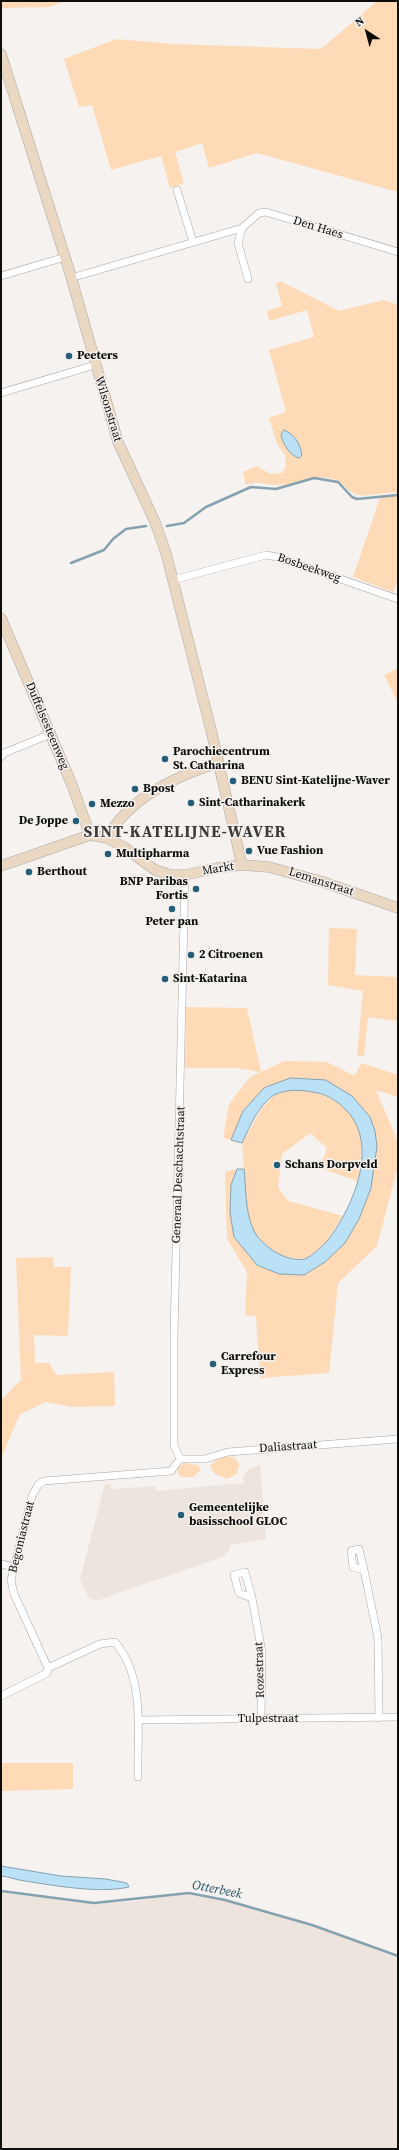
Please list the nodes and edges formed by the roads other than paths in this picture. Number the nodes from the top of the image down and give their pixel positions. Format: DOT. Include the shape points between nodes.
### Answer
graph roads {
  1 [pos="1,54"];
  2 [pos="177,190"];
  3 [pos="242,228"];
  4 [pos="193,242"];
  5 [pos="398,252"];
  6 [pos="65,257"];
  7 [pos="1,276"];
  8 [pos="71,278"];
  9 [pos="248,279"];
  10 [pos="95,365"];
  11 [pos="1,393"];
  12 [pos="172,580"];
  13 [pos="398,599"];
  14 [pos="1,618"];
  15 [pos="51,734"];
  16 [pos="1,757"];
  17 [pos="218,763"];
  18 [pos="90,835"];
  19 [pos="107,838"];
  20 [pos="242,865"];
  21 [pos="1,866"];
  22 [pos="185,875"];
  23 [pos="398,908"];
  24 [pos="398,1439"];
  25 [pos="180,1459"];
  26 [pos="1,1564"];
  27 [pos="15,1568"];
  28 [pos="364,1570"];
  29 [pos="252,1598"];
  30 [pos="48,1668"];
  31 [pos="1,1696"];
  32 [pos="398,1717"];
  33 [pos="379,1718"];
  34 [pos="261,1719"];
  35 [pos="138,1720"];
  36 [pos="138,1777"];
  1 -- 6 [label="street, Wilsonstraat"];
  2 -- 4 [label="street"];
  3 -- 4 [label="street, Den Haes"];
  3 -- 5 [label="street, Den Haes" via="259,213 266,212"];
  3 -- 9 [label="street" via="238,243"];
  4 -- 8 [label="street, Den Haes"];
  6 -- 7 [label="street"];
  6 -- 8 [label="street, Wilsonstraat"];
  8 -- 10 [label="street, Wilsonstraat"];
  10 -- 11 [label="street"];
  10 -- 12 [label="street, Wilsonstraat" via="118,442 155,522"];
  12 -- 13 [label="street, Bosbeekweg" via="266,555 277,556"];
  12 -- 17 [label="street, Wilsonstraat"];
  14 -- 15 [label="street, Duffelsesteenweg"];
  15 -- 16 [label="street" via="4,753"];
  15 -- 18 [label="street, Duffelsesteenweg"];
  17 -- 19 [label="street" via="193,771 134,805 119,820"];
  17 -- 20 [label="street, Markt"];
  18 -- 19 [label="street, Markt"];
  18 -- 21 [label="street"];
  19 -- 22 [label="street, Markt" via="155,870 171,875"];
  20 -- 22 [label="street, Markt"];
  20 -- 23 [label="street, Lemanstraat" via="284,870"];
  22 -- 25 [label="street, Generaal Deschachtstraat" via="174,1335 174,1444"];
  24 -- 25 [label="street, Daliastraat" via="228,1452 205,1459"];
  25 -- 27 [label="street, Begoniastraat" via="171,1471 44,1481 38,1485 32,1496"];
  26 -- 27 [label="street"];
  27 -- 30 [label="street, Begoniastraat" via="11,1580 14,1594"];
  28 -- 33 [label="street" via="378,1638"];
  29 -- 34 [label="street, Rozestraat" via="262,1652"];
  30 -- 31 [label="street" via="47,1673"];
  30 -- 35 [label="street" via="100,1644 115,1642 121,1649 137,1689"];
  32 -- 33 [label="street, Tulpestraat"];
  33 -- 34 [label="street, Tulpestraat"];
  34 -- 35 [label="street, Tulpestraat"];
  35 -- 36 [label="street"];
}
